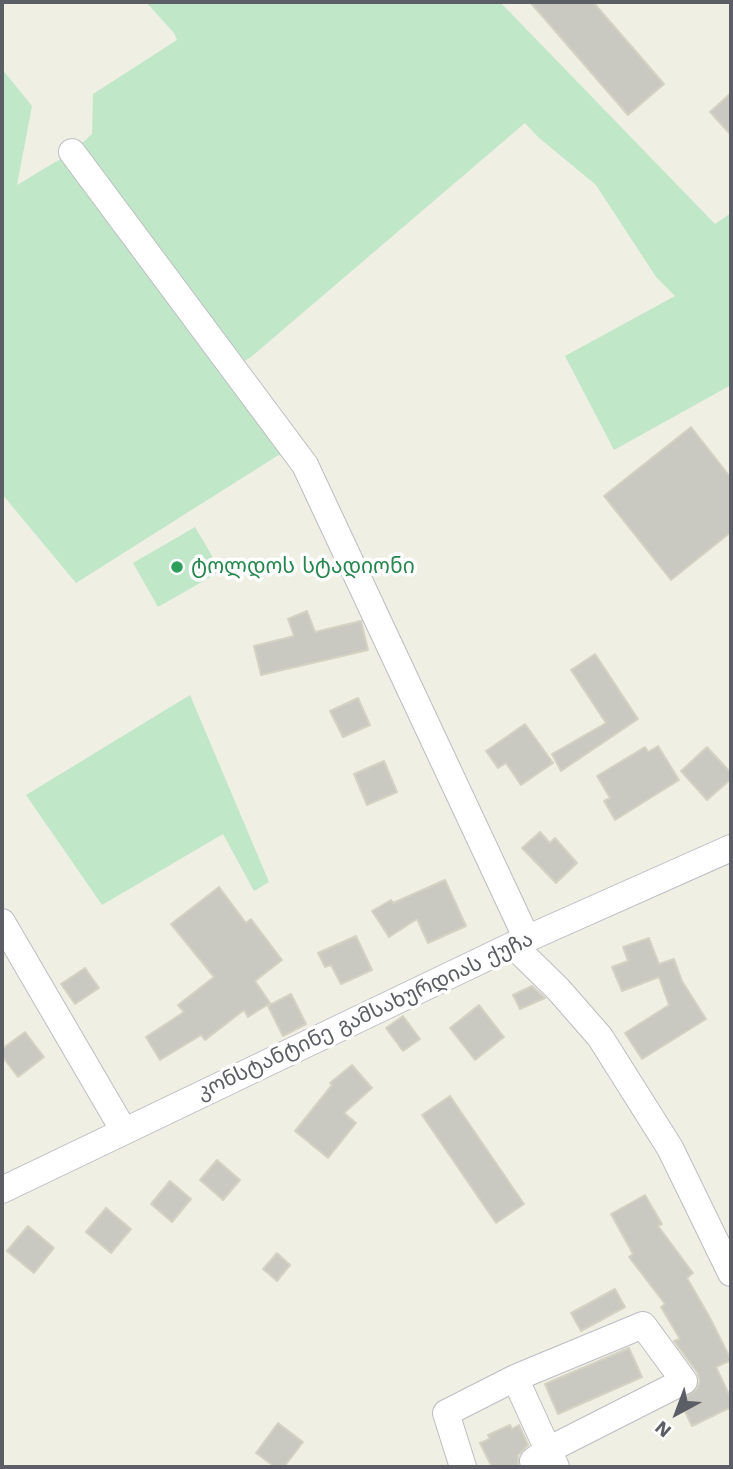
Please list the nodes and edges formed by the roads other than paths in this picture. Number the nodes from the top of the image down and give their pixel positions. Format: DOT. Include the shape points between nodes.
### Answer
graph roads {
  1 [pos="72,152"];
  2 [pos="731,848"];
  3 [pos="2,922"];
  4 [pos="520,942"];
  5 [pos="124,1131"];
  6 [pos="2,1190"];
  7 [pos="731,1273"];
  8 [pos="515,1378"];
  9 [pos="546,1462"];
  10 [pos="463,1467"];
  1 -- 4 [label="street" via="305,465"];
  2 -- 4 [label="street, კონსტანტინე გამსახურდიას ქუჩა"];
  3 -- 5 [label="street"];
  4 -- 5 [label="street, კონსტანტინე გამსახურდიას ქუჩა"];
  4 -- 7 [label="street" via="600,1037 670,1148"];
  5 -- 6 [label="street, კონსტანტინე გამსახურდიას ქუჩა"];
  8 -- 9 [label="street"];
  8 -- 9 [label="street" via="643,1325 684,1381"];
  8 -- 10 [label="street" via="446,1413"];
}
